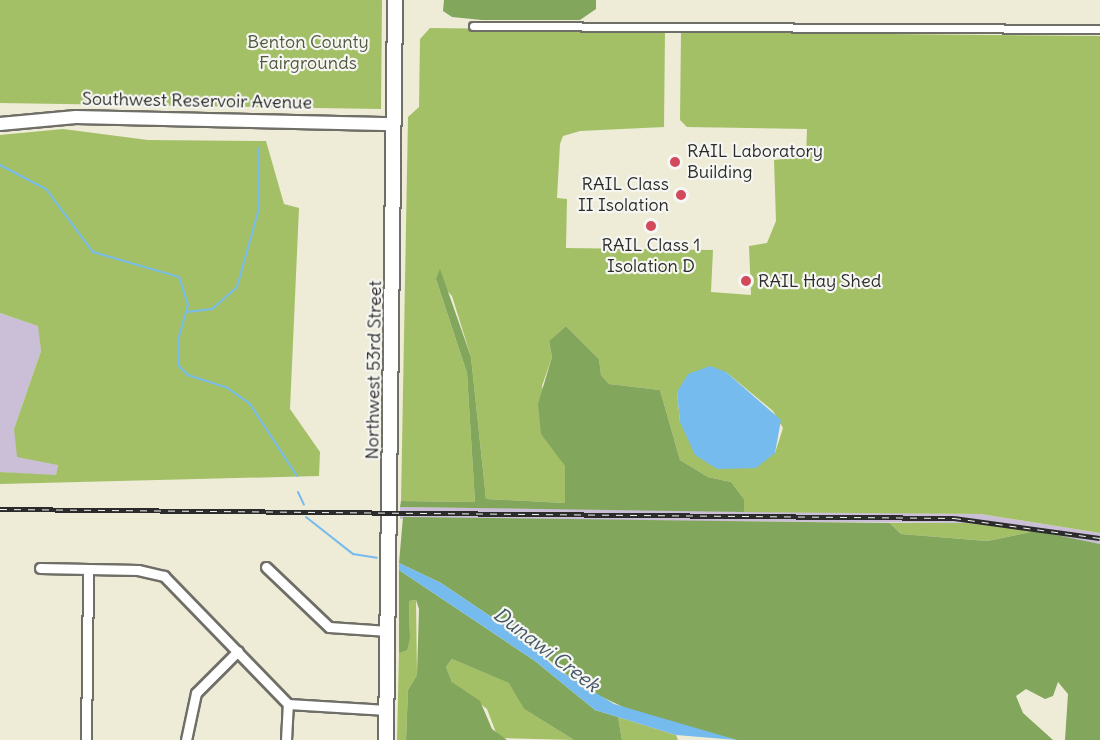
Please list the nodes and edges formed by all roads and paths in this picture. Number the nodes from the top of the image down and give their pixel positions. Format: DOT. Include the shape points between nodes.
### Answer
graph roads {
  1 [pos="395,0"];
  2 [pos="473,26"];
  3 [pos="1100,29"];
  4 [pos="0,124"];
  5 [pos="394,124"];
  6 [pos="266,567"];
  7 [pos="40,568"];
  8 [pos="88,569"];
  9 [pos="388,631"];
  10 [pos="238,651"];
  11 [pos="288,704"];
  12 [pos="387,710"];
  13 [pos="86,740"];
  14 [pos="186,740"];
  15 [pos="286,740"];
  16 [pos="386,740"];
  1 -- 5 [label="main road, Northwest 53rd Street"];
  2 -- 3 [label="street"];
  4 -- 5 [label="main road, Southwest Reservoir Avenue" via="64,117"];
  5 -- 9 [label="main road, Northwest 53rd Street"];
  6 -- 9 [label="street" via="329,627"];
  7 -- 8 [label="street"];
  8 -- 10 [label="street" via="164,576"];
  8 -- 13 [label="street"];
  9 -- 12 [label="main road, Northwest 53rd Street"];
  10 -- 11 [label="street"];
  10 -- 14 [label="street" via="196,693"];
  11 -- 12 [label="street"];
  11 -- 15 [label="street"];
  12 -- 16 [label="main road, Northwest 53rd Street"];
}
